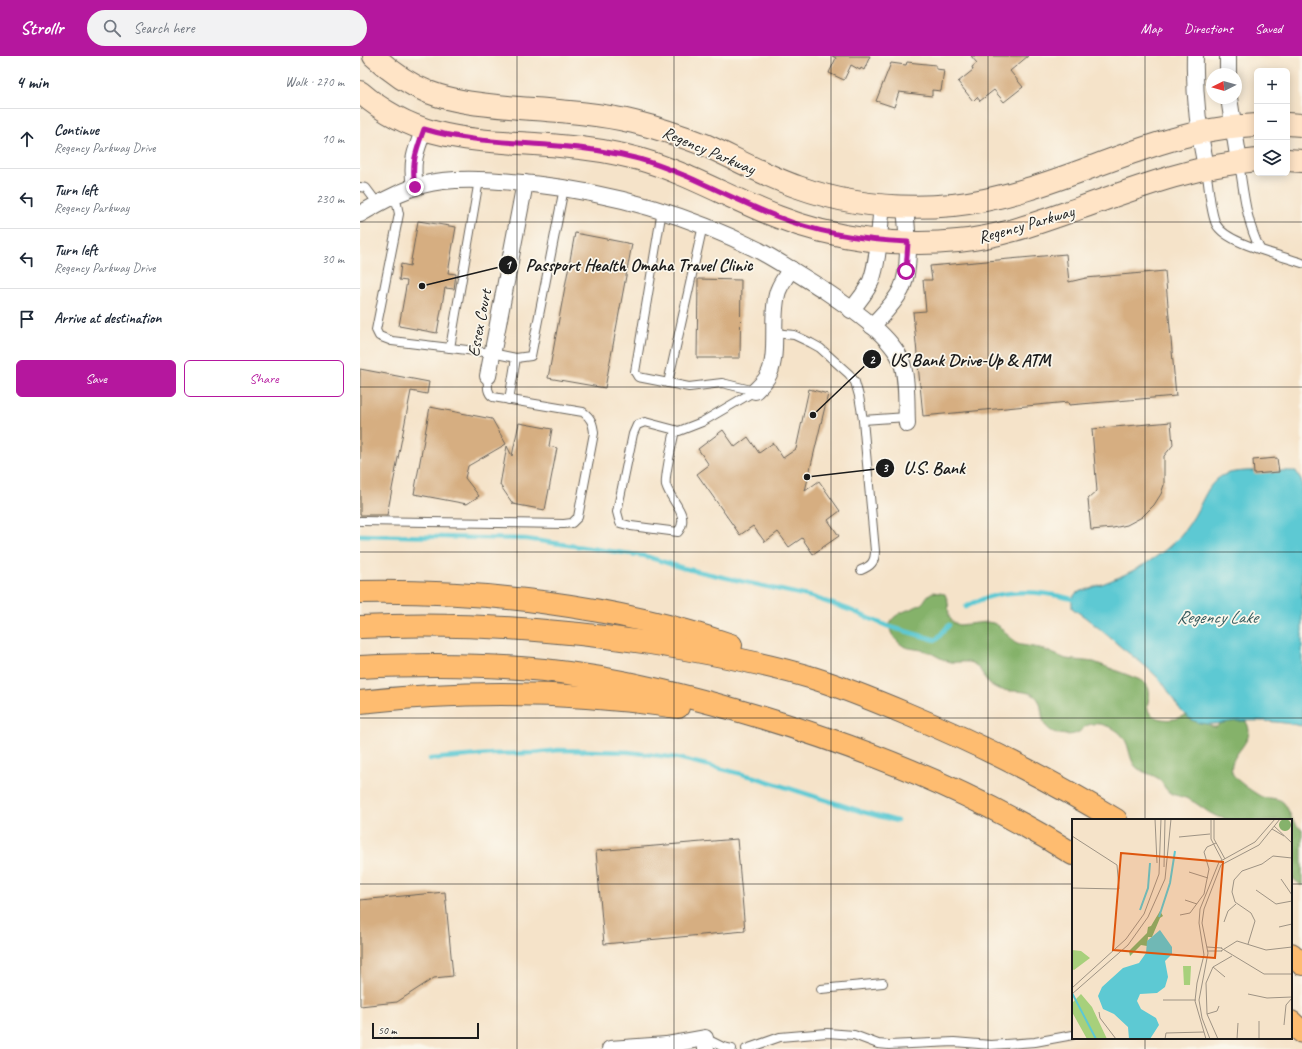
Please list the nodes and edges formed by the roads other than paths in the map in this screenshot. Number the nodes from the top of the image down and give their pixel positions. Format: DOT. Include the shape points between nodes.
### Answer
graph roads {
  1 [pos="374,56"];
  2 [pos="1195,56"];
  3 [pos="1228,56"];
  4 [pos="1228,68"];
  5 [pos="360,92"];
  6 [pos="1230,104"];
  7 [pos="1290,124"];
  8 [pos="1254,125"];
  9 [pos="1302,125"];
  10 [pos="1233,126"];
  11 [pos="424,129"];
  12 [pos="1199,132"];
  13 [pos="1290,160"];
  14 [pos="1302,160"];
  15 [pos="1248,161"];
  16 [pos="1206,167"];
  17 [pos="479,180"];
  18 [pos="524,183"];
  19 [pos="360,187"];
  20 [pos="415,187"];
  21 [pos="564,188"];
  22 [pos="395,195"];
  23 [pos="378,204"];
  24 [pos="882,206"];
  25 [pos="905,207"];
  26 [pos="662,210"];
  27 [pos="360,214"];
  28 [pos="703,225"];
  29 [pos="878,241"];
  30 [pos="908,242"];
  31 [pos="1260,249"];
  32 [pos="1302,263"];
  33 [pos="791,270"];
  34 [pos="851,310"];
  35 [pos="872,326"];
  36 [pos="774,333"];
  37 [pos="450,348"];
  38 [pos="492,353"];
  39 [pos="516,358"];
  40 [pos="488,376"];
  41 [pos="668,382"];
  42 [pos="755,391"];
  43 [pos="509,400"];
  44 [pos="862,420"];
  45 [pos="907,421"];
  46 [pos="675,430"];
  47 [pos="360,520"];
  48 [pos="862,570"];
  49 [pos="360,592"];
  50 [pos="360,627"];
  51 [pos="360,667"];
  52 [pos="815,679"];
  53 [pos="360,702"];
  54 [pos="801,730"];
  55 [pos="1114,819"];
  56 [pos="1072,853"];
  57 [pos="1292,955"];
  58 [pos="1302,964"];
  59 [pos="883,983"];
  60 [pos="821,989"];
  61 [pos="1292,1023"];
  62 [pos="1302,1032"];
  63 [pos="1072,1035"];
  64 [pos="706,1044"];
  65 [pos="610,1049"];
  66 [pos="732,1049"];
  67 [pos="748,1049"];
  1 -- 24 [label="main road, Regency Parkway" via="404,79 440,96 480,104 580,113 632,122 686,138 797,187 832,198"];
  2 -- 12 [label="street" via="1195,101"];
  3 -- 4 [label="street"];
  5 -- 11 [label="main road, Regency Parkway" via="385,110"];
  6 -- 10 [label="street"];
  7 -- 9 [label="main road"];
  8 -- 10 [label="main road, Regency Parkway"];
  10 -- 12 [label="main road, Regency Parkway"];
  10 -- 15 [label="street"];
  11 -- 20 [label="street" via="413,163"];
  11 -- 29 [label="main road, Regency Parkway" via="475,139 616,154 673,170 794,223 835,234"];
  12 -- 16 [label="street"];
  12 -- 25 [label="main road, Regency Parkway" via="1008,194 955,205"];
  13 -- 14 [label="main road"];
  15 -- 16 [label="main road, Regency Parkway"];
  15 -- 31 [label="lane" via="1247,216"];
  16 -- 30 [label="main road, Regency Parkway" via="1000,234 951,242"];
  16 -- 31 [label="lane" via="1213,213 1218,227 1230,238"];
  17 -- 18 [label="street"];
  17 -- 20 [label="street" via="443,181"];
  17 -- 37 [label="lane"];
  18 -- 21 [label="street"];
  18 -- 38 [label="street, Essex Court"];
  19 -- 23 [label="lane" via="366,188"];
  20 -- 22 [label="street"];
  21 -- 26 [label="street"];
  21 -- 39 [label="lane" via="531,356"];
  22 -- 23 [label="street"];
  22 -- 37 [label="lane" via="399,214 376,330 379,336 392,341"];
  23 -- 27 [label="street"];
  24 -- 25 [label="main road, Regency Parkway"];
  24 -- 29 [label="street"];
  25 -- 30 [label="street"];
  26 -- 28 [label="street"];
  26 -- 41 [label="lane" via="635,372 638,377"];
  28 -- 33 [label="street" via="753,248"];
  28 -- 41 [label="lane"];
  29 -- 30 [label="main road, Regency Parkway"];
  29 -- 34 [label="street" via="871,281 862,298"];
  30 -- 35 [label="street" via="906,271 901,289"];
  31 -- 32 [label="lane"];
  33 -- 34 [label="street"];
  33 -- 36 [label="street" via="781,283 776,298"];
  34 -- 35 [label="street"];
  35 -- 45 [label="street" via="888,342 901,362"];
  36 -- 42 [label="street" via="771,369"];
  36 -- 44 [label="lane" via="802,338 820,348 849,374 857,387"];
  37 -- 38 [label="lane"];
  38 -- 39 [label="lane"];
  38 -- 40 [label="street, Essex Court"];
  39 -- 43 [label="lane"];
  40 -- 43 [label="lane" via="489,394"];
  41 -- 42 [label="lane" via="689,387 722,382"];
  42 -- 46 [label="lane" via="702,422 679,431"];
  43 -- 47 [label="lane" via="583,412 592,422 594,433 578,517 572,523"];
  44 -- 45 [label="lane"];
  44 -- 48 [label="lane" via="875,552 872,564"];
  46 -- 46 [label="lane" via="645,422 637,425 616,512 620,523 678,532 682,527 682,515 666,484"];
  49 -- 52 [label="highway" via="467,595 605,612 723,642"];
  50 -- 52 [label="highway" via="467,626 563,632 714,654 764,664"];
  51 -- 54 [label="highway" via="494,667 576,674 681,694"];
  52 -- 55 [label="highway" via="893,708 977,744 1059,786"];
  53 -- 54 [label="highway" via="468,693 550,694 646,703 727,715"];
  54 -- 56 [label="highway" via="855,748 933,780 1009,817"];
  57 -- 58 [label="highway"];
  59 -- 60 [label="lane"];
  61 -- 62 [label="highway"];
  63 -- 67 [label="lane" via="1004,1045 954,1042 889,1045 854,1036 827,1033 780,1038"];
  64 -- 65 [label="street" via="666,1044"];
  64 -- 66 [label="lane"];
}
